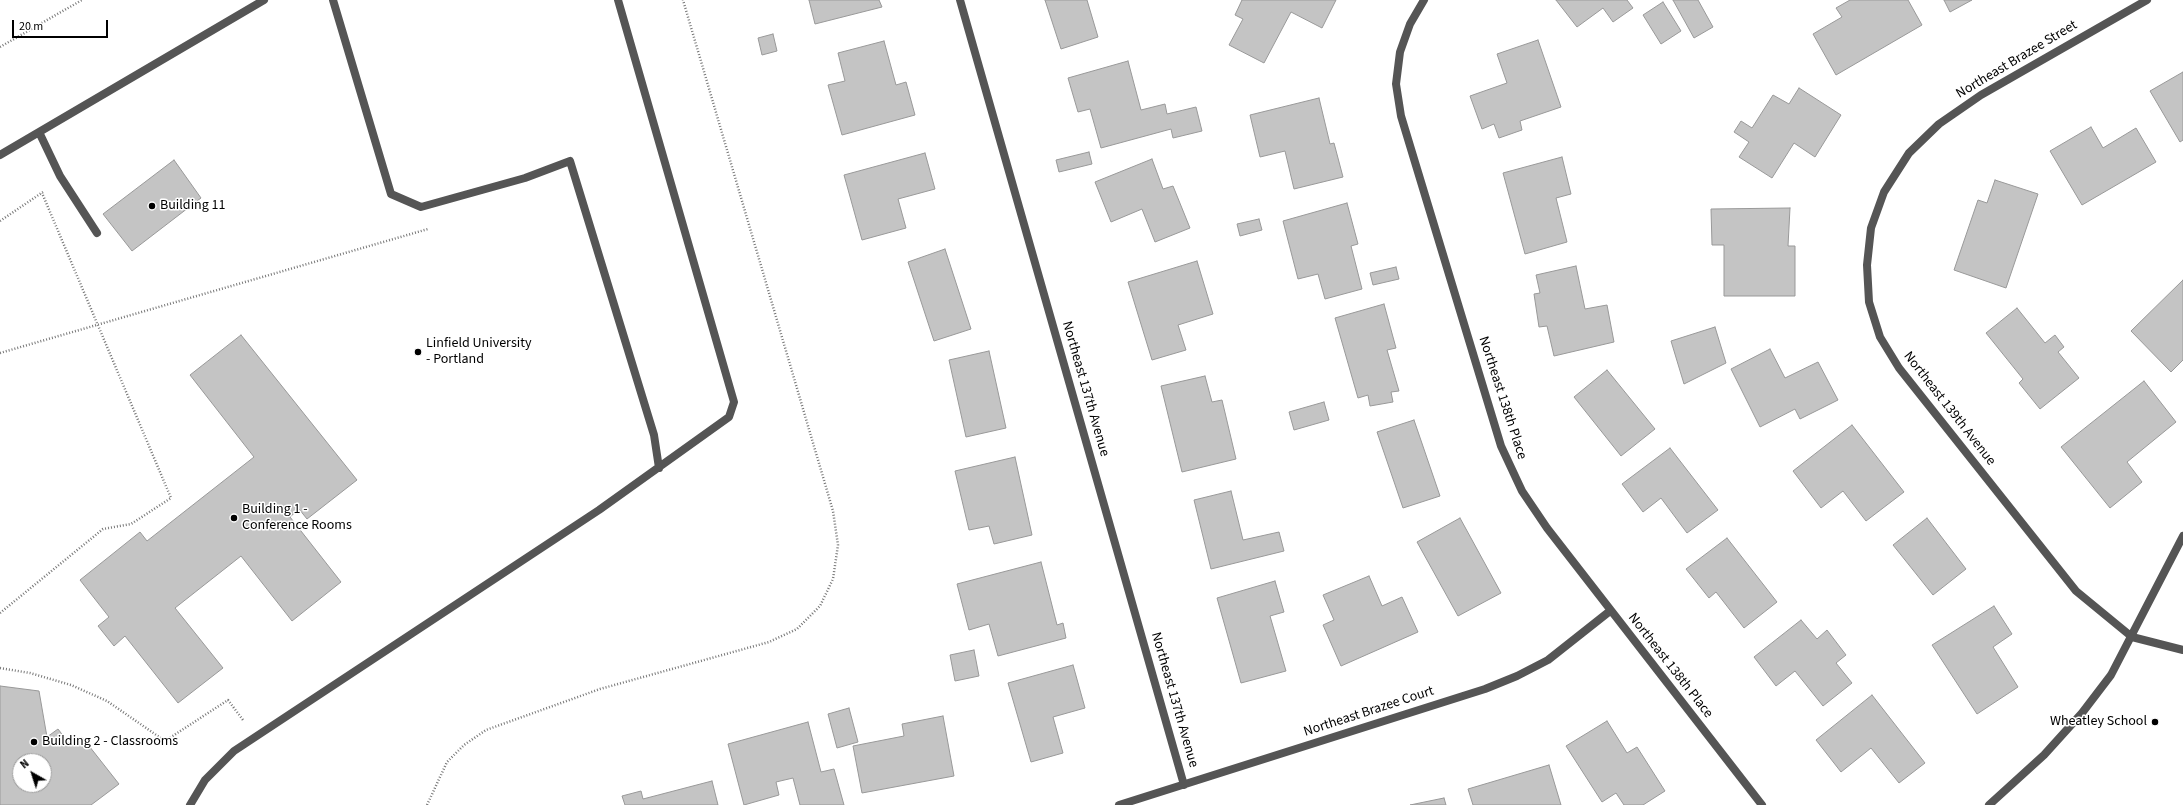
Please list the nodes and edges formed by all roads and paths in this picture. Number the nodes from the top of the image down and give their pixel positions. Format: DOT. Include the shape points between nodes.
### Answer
graph roads {
  1 [pos="82,0"];
  2 [pos="264,0"];
  3 [pos="333,0"];
  4 [pos="618,0"];
  5 [pos="683,0"];
  6 [pos="960,0"];
  7 [pos="1424,0"];
  8 [pos="2147,0"];
  9 [pos="0,47"];
  10 [pos="39,132"];
  11 [pos="1909,153"];
  12 [pos="0,155"];
  13 [pos="60,176"];
  14 [pos="42,193"];
  15 [pos="0,221"];
  16 [pos="432,228"];
  17 [pos="98,233"];
  18 [pos="97,326"];
  19 [pos="0,353"];
  20 [pos="659,468"];
  21 [pos="2183,536"];
  22 [pos="1610,611"];
  23 [pos="0,613"];
  24 [pos="2132,637"];
  25 [pos="2183,650"];
  26 [pos="0,668"];
  27 [pos="256,737"];
  28 [pos="1184,785"];
  29 [pos="190,805"];
  30 [pos="427,805"];
  31 [pos="1119,805"];
  32 [pos="1762,805"];
  33 [pos="1989,805"];
  1 -- 9 [label="path"];
  2 -- 10 [label="street"];
  3 -- 20 [label="street" via="391,194 421,207 524,178 570,161 654,435"];
  4 -- 20 [label="street" via="734,402 729,417"];
  5 -- 30 [label="path" via="833,511 838,544 833,579 820,606 797,629 769,642 600,689 486,730 464,745 448,762"];
  6 -- 28 [label="street, Northeast 137th Avenue"];
  7 -- 22 [label="street, Northeast 138th Place" via="1410,24 1400,52 1396,84 1401,116 1501,446 1522,491"];
  8 -- 11 [label="street, Northeast Brazee Street" via="1981,95 1939,124"];
  10 -- 12 [label="street"];
  10 -- 13 [label="street"];
  11 -- 24 [label="street, Northeast 139th Avenue" via="1884,192 1871,228 1867,265 1869,302 1880,337 1899,368 2076,591"];
  13 -- 14 [label="path"];
  13 -- 17 [label="street"];
  14 -- 15 [label="path"];
  14 -- 18 [label="path"];
  16 -- 18 [label="path"];
  18 -- 19 [label="path"];
  18 -- 23 [label="path" via="171,498 131,524 103,529"];
  20 -- 27 [label="street"];
  21 -- 24 [label="street"];
  22 -- 28 [label="street, Northeast Brazee Court" via="1548,660 1511,679"];
  22 -- 32 [label="street, Northeast 138th Place"];
  24 -- 25 [label="street"];
  24 -- 33 [label="street" via="2111,675 2082,713 2044,755"];
  26 -- 27 [label="path" via="30,673 71,685 107,701 165,741 228,700"];
  27 -- 29 [label="street" via="234,751 209,775"];
  28 -- 31 [label="street, Northeast Brazee Court"];
}
